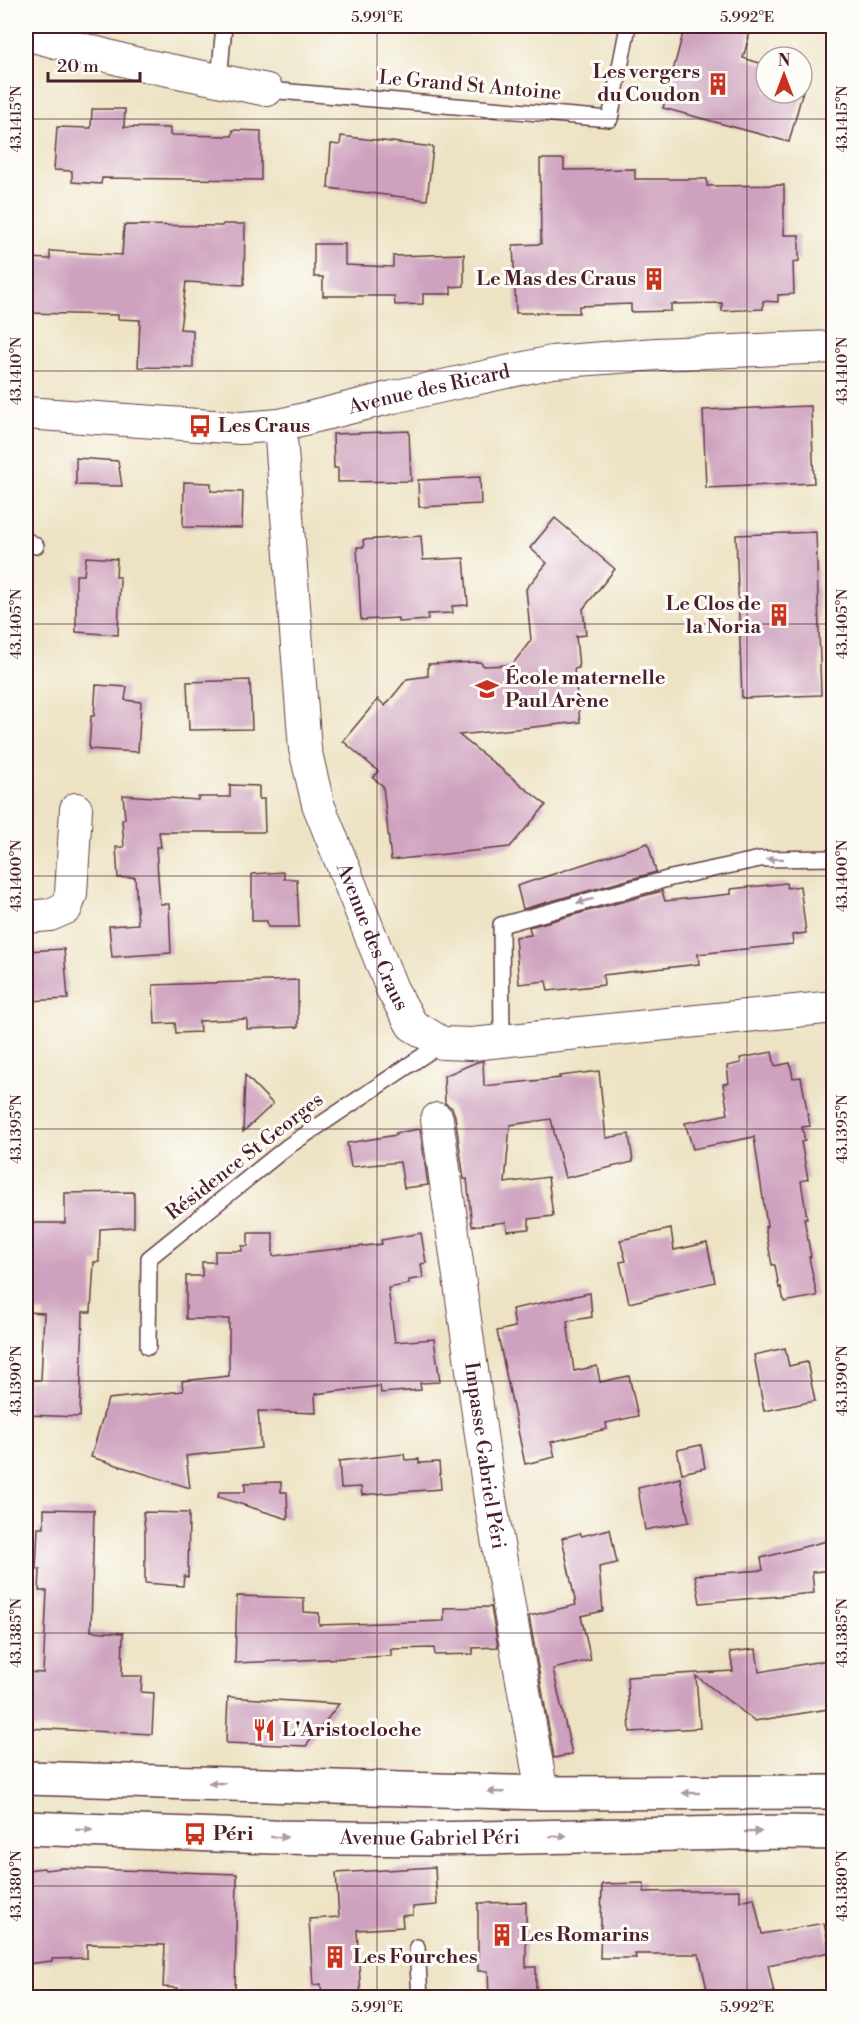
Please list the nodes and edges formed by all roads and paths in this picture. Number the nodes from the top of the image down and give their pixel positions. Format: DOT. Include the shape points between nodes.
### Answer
graph roads {
  1 [pos="224,26"];
  2 [pos="628,26"];
  3 [pos="26,34"];
  4 [pos="219,80"];
  5 [pos="267,90"];
  6 [pos="834,346"];
  7 [pos="26,413"];
  8 [pos="280,425"];
  9 [pos="76,809"];
  10 [pos="834,858"];
  11 [pos="26,917"];
  12 [pos="834,1007"];
  13 [pos="502,1041"];
  14 [pos="442,1043"];
  15 [pos="437,1119"];
  16 [pos="148,1347"];
  17 [pos="26,1778"];
  18 [pos="834,1792"];
  19 [pos="542,1793"];
  20 [pos="26,1828"];
  21 [pos="834,1833"];
  22 [pos="417,1947"];
  23 [pos="420,1998"];
  1 -- 4 [label="lane"];
  2 -- 5 [label="lane, Le Grand St Antoine" via="610,119"];
  3 -- 4 [label="street" via="134,63"];
  4 -- 5 [label="street"];
  6 -- 8 [label="street, Avenue des Ricard" via="552,362"];
  7 -- 8 [label="street, Avenue des Ricard" via="220,428"];
  8 -- 14 [label="street, Avenue des Craus" via="305,749 318,804 392,989 412,1024"];
  9 -- 11 [label="street" via="71,894 66,908 50,915"];
  10 -- 13 [label="lane, one-way" via="760,859 671,878 501,925"];
  12 -- 13 [label="street"];
  13 -- 14 [label="street"];
  14 -- 16 [label="lane, Résidence St Georges" via="287,1147 149,1258"];
  15 -- 19 [label="street, Impasse Gabriel Péri" via="490,1500"];
  19 -- 17 [label="main road, one-way"];
  18 -- 19 [label="main road, one-way"];
  20 -- 21 [label="main road, Avenue Gabriel Péri, one-way" via="425,1839"];
  22 -- 23 [label="lane"];
}
